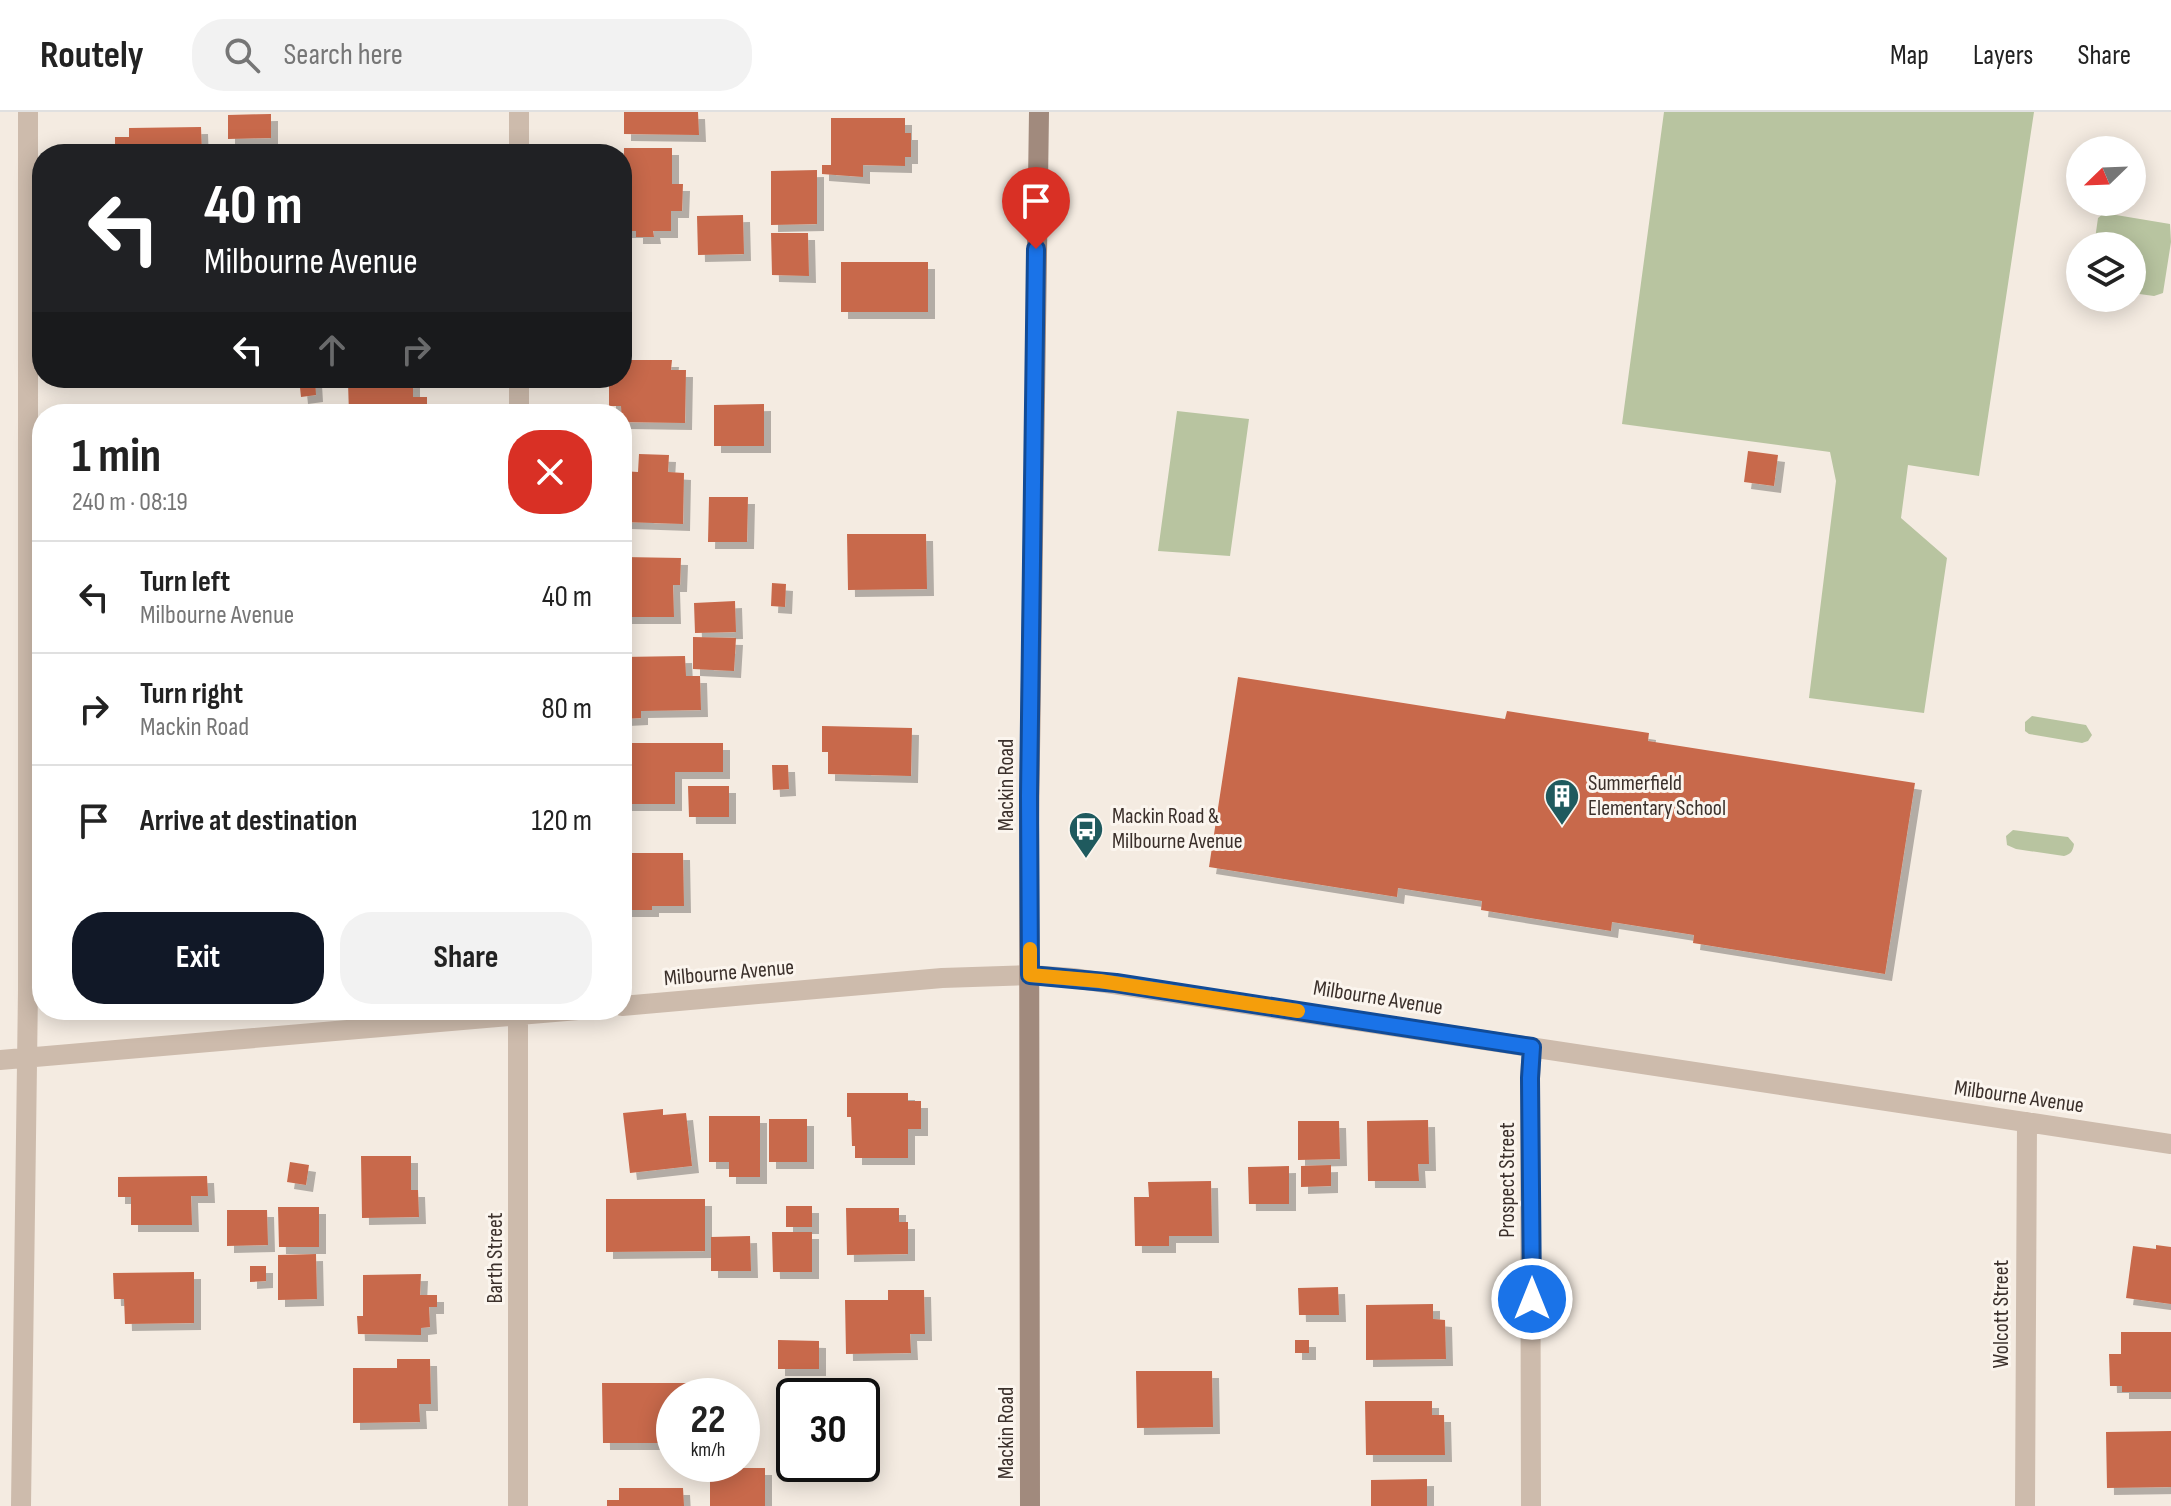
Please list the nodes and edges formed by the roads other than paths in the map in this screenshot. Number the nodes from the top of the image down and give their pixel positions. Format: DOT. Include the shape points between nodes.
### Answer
graph roads {
  1 [pos="28,112"];
  2 [pos="519,112"];
  3 [pos="1039,112"];
  4 [pos="519,144"];
  5 [pos="1030,975"];
  6 [pos="632,1005"];
  7 [pos="433,1020"];
  8 [pos="518,1020"];
  9 [pos="1532,1047"];
  10 [pos="27,1058"];
  11 [pos="0,1060"];
  12 [pos="2027,1122"];
  13 [pos="2171,1144"];
  14 [pos="21,1506"];
  15 [pos="518,1506"];
  16 [pos="1030,1506"];
  17 [pos="1531,1506"];
  18 [pos="2025,1506"];
  1 -- 10 [label="street"];
  2 -- 4 [label="street"];
  3 -- 5 [label="street, Mackin Road"];
  5 -- 6 [label="street, Milbourne Avenue"];
  5 -- 9 [label="street, Milbourne Avenue" via="1116,983"];
  5 -- 16 [label="street, Mackin Road"];
  7 -- 10 [label="street"];
  8 -- 15 [label="street, Barth Street"];
  9 -- 12 [label="street, Milbourne Avenue"];
  9 -- 17 [label="street, Prospect Street"];
  10 -- 11 [label="street"];
  10 -- 14 [label="street"];
  12 -- 13 [label="street, Milbourne Avenue"];
  12 -- 18 [label="street, Wolcott Street"];
}
